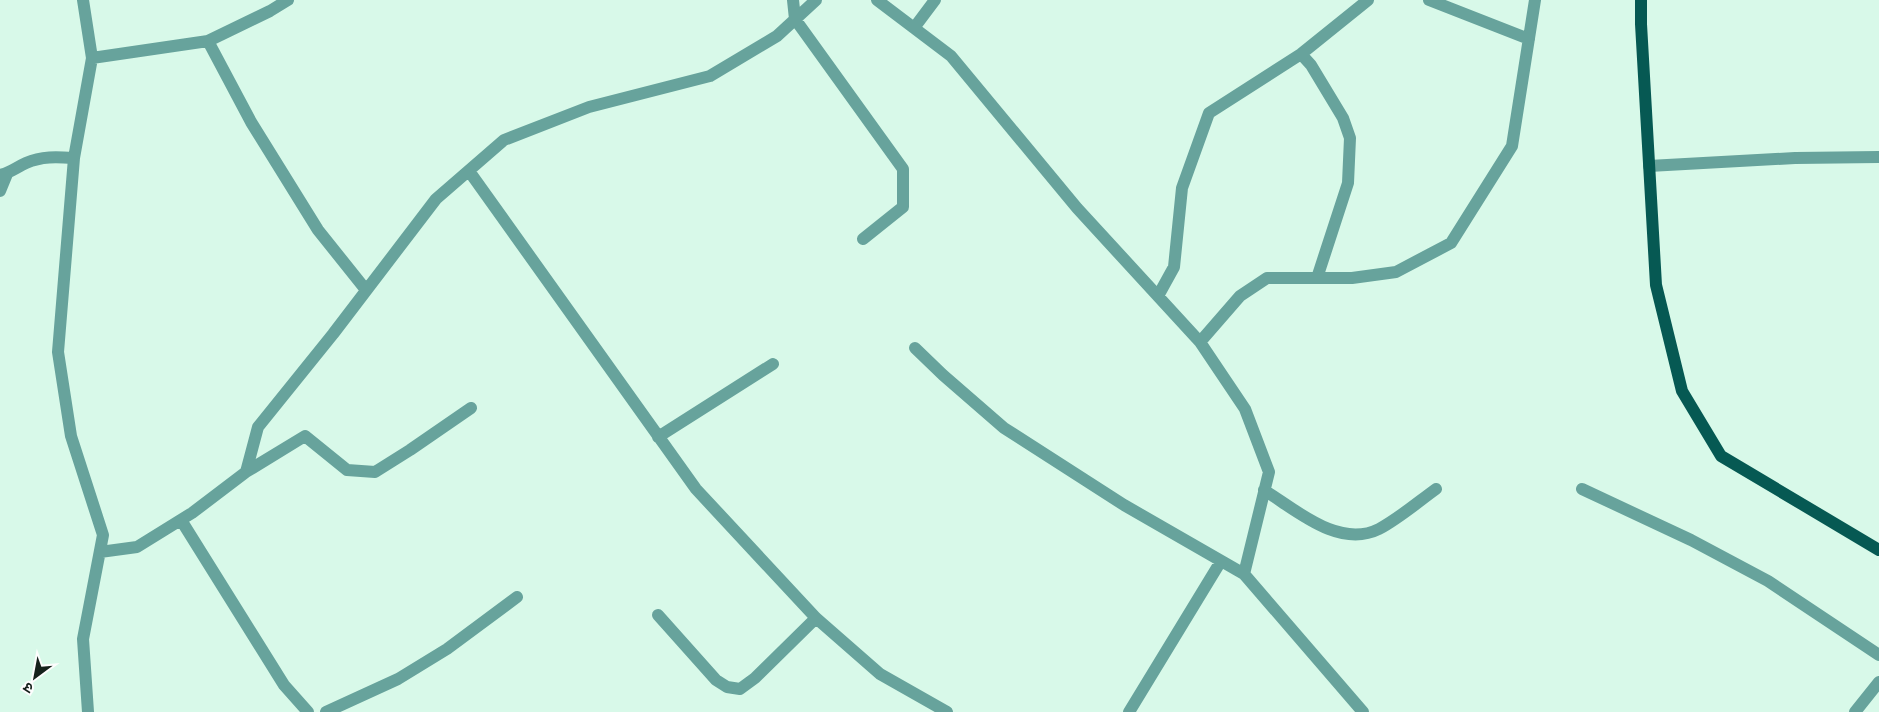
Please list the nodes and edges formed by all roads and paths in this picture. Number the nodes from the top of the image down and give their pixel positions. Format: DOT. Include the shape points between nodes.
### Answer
graph roads {
  1 [pos="82,0"];
  2 [pos="288,0"];
  3 [pos="793,0"];
  4 [pos="816,0"];
  5 [pos="878,0"];
  6 [pos="935,0"];
  7 [pos="1368,0"];
  8 [pos="1430,0"];
  9 [pos="1535,0"];
  10 [pos="1641,0"];
  11 [pos="794,19"];
  12 [pos="914,28"];
  13 [pos="1529,39"];
  14 [pos="208,42"];
  15 [pos="1301,54"];
  16 [pos="92,58"];
  17 [pos="1879,157"];
  18 [pos="74,158"];
  19 [pos="1649,166"];
  20 [pos="469,171"];
  21 [pos="3,175"];
  22 [pos="0,191"];
  23 [pos="863,239"];
  24 [pos="1317,278"];
  25 [pos="366,290"];
  26 [pos="1158,296"];
  27 [pos="1200,342"];
  28 [pos="915,348"];
  29 [pos="773,364"];
  30 [pos="471,408"];
  31 [pos="658,437"];
  32 [pos="246,472"];
  33 [pos="1436,489"];
  34 [pos="1264,490"];
  35 [pos="1582,490"];
  36 [pos="181,520"];
  37 [pos="1879,550"];
  38 [pos="100,552"];
  39 [pos="1221,561"];
  40 [pos="1244,574"];
  41 [pos="517,597"];
  42 [pos="658,615"];
  43 [pos="816,618"];
  44 [pos="1879,655"];
  45 [pos="1879,682"];
  46 [pos="88,712"];
  47 [pos="308,712"];
  48 [pos="326,712"];
  49 [pos="948,712"];
  50 [pos="1129,712"];
  51 [pos="1363,712"];
  52 [pos="1855,712"];
  1 -- 16 [label="street"];
  2 -- 14 [label="street"];
  3 -- 11 [label="street"];
  4 -- 11 [label="street"];
  5 -- 12 [label="street"];
  6 -- 12 [label="street"];
  7 -- 15 [label="street"];
  8 -- 13 [label="street"];
  9 -- 13 [label="street"];
  10 -- 19 [label="main road"];
  11 -- 20 [label="street" via="777,36 710,76 589,107 504,140"];
  11 -- 23 [label="street" via="903,169 903,207"];
  12 -- 26 [label="street" via="951,56 1076,208"];
  13 -- 24 [label="street" via="1512,146 1451,244 1396,272 1352,278"];
  14 -- 16 [label="street"];
  14 -- 25 [label="street" via="251,122 318,230"];
  15 -- 24 [label="street" via="1343,118 1350,138 1348,183"];
  15 -- 26 [label="street" via="1209,113 1182,188 1174,267"];
  16 -- 18 [label="street"];
  17 -- 19 [label="street"];
  18 -- 21 [label="street" via="47,157"];
  18 -- 38 [label="street" via="58,352 71,436 103,535"];
  19 -- 37 [label="main road" via="1656,285 1682,391 1721,456"];
  20 -- 25 [label="street" via="436,199"];
  20 -- 31 [label="street"];
  21 -- 22 [label="street"];
  24 -- 27 [label="street" via="1267,278 1240,296"];
  25 -- 32 [label="street" via="258,427"];
  26 -- 27 [label="street"];
  27 -- 34 [label="street" via="1245,409 1268,472"];
  28 -- 39 [label="street" via="1004,428 1124,505"];
  29 -- 31 [label="street"];
  30 -- 32 [label="street" via="374,472 347,470 305,436"];
  31 -- 43 [label="street" via="696,489"];
  32 -- 36 [label="street"];
  33 -- 34 [label="street" via="1378,529 1352,534 1322,527"];
  34 -- 40 [label="street"];
  35 -- 44 [label="street" via="1691,540 1768,581"];
  36 -- 38 [label="street" via="137,547"];
  36 -- 47 [label="street" via="284,686"];
  38 -- 46 [label="street" via="83,639"];
  39 -- 40 [label="street"];
  39 -- 50 [label="street"];
  40 -- 51 [label="street"];
  41 -- 48 [label="street" via="447,649 398,679"];
  42 -- 43 [label="street" via="716,680 727,687 740,689"];
  43 -- 49 [label="street" via="880,674"];
  45 -- 52 [label="street"];
}
